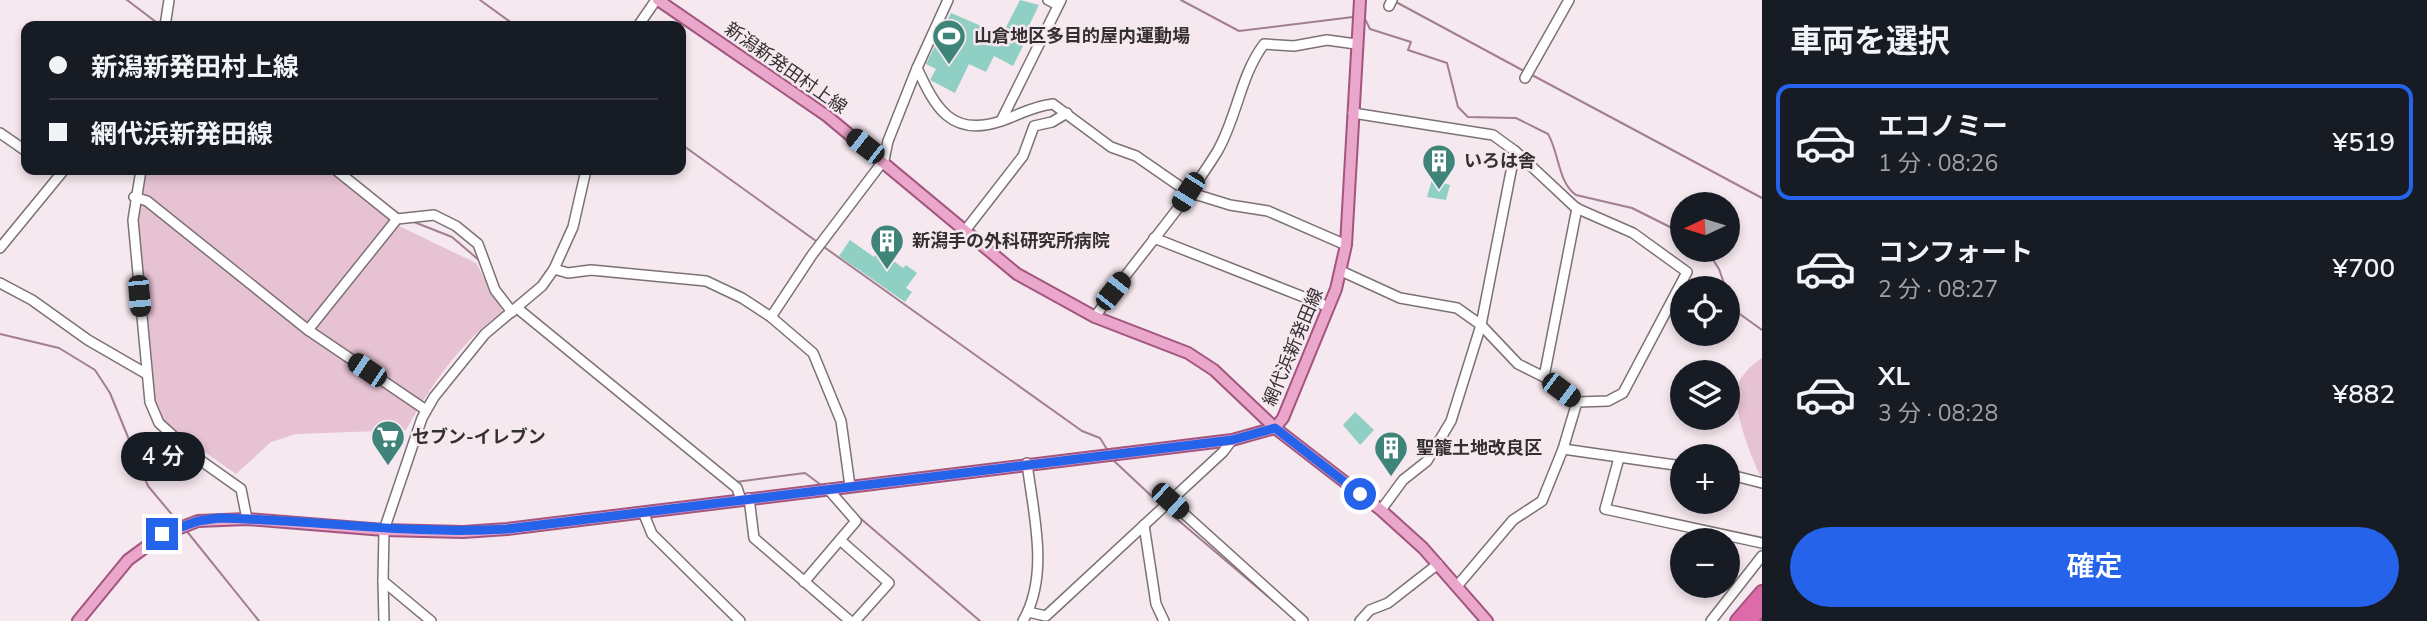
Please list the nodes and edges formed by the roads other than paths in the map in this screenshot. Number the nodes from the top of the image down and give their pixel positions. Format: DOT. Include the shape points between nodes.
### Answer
graph roads {
  1 [pos="169,0"];
  2 [pos="657,0"];
  3 [pos="948,0"];
  4 [pos="1048,0"];
  5 [pos="1360,0"];
  6 [pos="1569,0"];
  7 [pos="1060,3"];
  8 [pos="166,21"];
  9 [pos="642,21"];
  10 [pos="1356,44"];
  11 [pos="917,68"];
  12 [pos="1525,78"];
  13 [pos="1066,113"];
  14 [pos="1353,113"];
  15 [pos="1001,121"];
  16 [pos="0,133"];
  17 [pos="21,148"];
  18 [pos="1515,151"];
  19 [pos="884,160"];
  20 [pos="56,175"];
  21 [pos="140,175"];
  22 [pos="342,175"];
  23 [pos="585,175"];
  24 [pos="1188,192"];
  25 [pos="134,197"];
  26 [pos="1577,208"];
  27 [pos="397,219"];
  28 [pos="964,233"];
  29 [pos="1154,238"];
  30 [pos="1346,245"];
  31 [pos="0,248"];
  32 [pos="554,269"];
  33 [pos="1341,271"];
  34 [pos="0,283"];
  35 [pos="1329,307"];
  36 [pos="514,310"];
  37 [pos="771,317"];
  38 [pos="1095,317"];
  39 [pos="1481,325"];
  40 [pos="307,330"];
  41 [pos="145,373"];
  42 [pos="1544,377"];
  43 [pos="1577,402"];
  44 [pos="426,410"];
  45 [pos="1275,428"];
  46 [pos="1232,440"];
  47 [pos="1563,449"];
  48 [pos="1619,458"];
  49 [pos="1027,463"];
  50 [pos="1670,464"];
  51 [pos="1740,477"];
  52 [pos="1762,483"];
  53 [pos="850,486"];
  54 [pos="828,489"];
  55 [pos="745,499"];
  56 [pos="1170,501"];
  57 [pos="1381,510"];
  58 [pos="643,512"];
  59 [pos="247,519"];
  60 [pos="1144,525"];
  61 [pos="384,530"];
  62 [pos="840,540"];
  63 [pos="1762,543"];
  64 [pos="1762,556"];
  65 [pos="1438,564"];
  66 [pos="383,582"];
  67 [pos="804,582"];
  68 [pos="1458,585"];
  69 [pos="1762,592"];
  70 [pos="1762,607"];
  71 [pos="1026,617"];
  72 [pos="78,621"];
  73 [pos="384,621"];
  74 [pos="431,621"];
  75 [pos="740,621"];
  76 [pos="850,621"];
  77 [pos="855,621"];
  78 [pos="1164,621"];
  79 [pos="1303,621"];
  80 [pos="1360,621"];
  81 [pos="1487,621"];
  82 [pos="1711,621"];
  83 [pos="1737,621"];
  84 [pos="1751,621"];
  1 -- 8 [label="street"];
  2 -- 9 [label="street"];
  2 -- 19 [label="main road, 新潟新発田村上線"];
  3 -- 11 [label="street"];
  4 -- 7 [label="street"];
  5 -- 10 [label="main road, 網代浜新発田線"];
  6 -- 12 [label="street"];
  7 -- 15 [label="street"];
  10 -- 14 [label="main road, 網代浜新発田線"];
  10 -- 24 [label="street" via="1327,40 1294,46 1264,44 1218,150"];
  11 -- 15 [label="street" via="932,100 952,120 977,126"];
  11 -- 19 [label="street"];
  13 -- 15 [label="street" via="1053,104"];
  13 -- 24 [label="street" via="1111,148 1136,156"];
  13 -- 28 [label="street" via="1034,126 1023,156"];
  14 -- 18 [label="street" via="1493,135"];
  14 -- 30 [label="main road, 網代浜新発田線"];
  16 -- 17 [label="street"];
  18 -- 26 [label="street"];
  18 -- 39 [label="street"];
  19 -- 28 [label="main road, 新潟新発田村上線"];
  19 -- 37 [label="street"];
  20 -- 31 [label="street"];
  21 -- 25 [label="street"];
  22 -- 27 [label="street"];
  23 -- 32 [label="street" via="573,226"];
  24 -- 29 [label="street"];
  24 -- 30 [label="street" via="1268,211"];
  25 -- 40 [label="street" via="147,201"];
  25 -- 41 [label="street"];
  26 -- 42 [label="street"];
  26 -- 43 [label="street" via="1633,233 1687,272 1623,393 1608,401"];
  27 -- 36 [label="street" via="434,215 456,226 478,244 495,290"];
  27 -- 40 [label="street"];
  28 -- 38 [label="main road, 新潟新発田村上線" via="1017,274"];
  29 -- 35 [label="street"];
  29 -- 38 [label="street"];
  30 -- 33 [label="main road, 網代浜新発田線"];
  32 -- 36 [label="street"];
  32 -- 37 [label="street" via="706,281"];
  33 -- 35 [label="main road, 網代浜新発田線"];
  33 -- 39 [label="street" via="1400,298 1457,308"];
  34 -- 41 [label="street"];
  35 -- 45 [label="main road, 網代浜新発田線"];
  36 -- 44 [label="street" via="485,334"];
  36 -- 55 [label="street"];
  37 -- 53 [label="street" via="818,362 841,421"];
  38 -- 45 [label="main road, 新潟新発田村上線" via="1188,353 1214,370"];
  39 -- 42 [label="street" via="1518,364"];
  39 -- 57 [label="street" via="1451,421 1427,461 1403,480"];
  40 -- 44 [label="street"];
  41 -- 59 [label="street" via="159,423 241,489"];
  42 -- 43 [label="street"];
  43 -- 47 [label="street"];
  44 -- 61 [label="street"];
  45 -- 46 [label="main road, 網代浜新発田線"];
  45 -- 57 [label="main road, 新潟新発田村上線"];
  46 -- 49 [label="main road, 網代浜新発田線"];
  46 -- 56 [label="street"];
  47 -- 48 [label="street"];
  47 -- 68 [label="street" via="1542,501 1513,520"];
  48 -- 50 [label="street"];
  48 -- 63 [label="street" via="1605,509"];
  49 -- 53 [label="main road, 網代浜新発田線"];
  49 -- 71 [label="street" via="1037,570"];
  51 -- 52 [label="street"];
  53 -- 54 [label="main road, 網代浜新発田線"];
  54 -- 55 [label="main road, 網代浜新発田線"];
  54 -- 62 [label="street" via="856,519"];
  55 -- 58 [label="main road, 網代浜新発田線"];
  55 -- 67 [label="street" via="754,538"];
  56 -- 60 [label="street"];
  56 -- 79 [label="street"];
  57 -- 65 [label="main road, 新潟新発田村上線"];
  58 -- 61 [label="main road, 網代浜新発田線" via="507,529"];
  58 -- 75 [label="street" via="652,534"];
  59 -- 61 [label="main road, 網代浜新発田線"];
  59 -- 72 [label="main road, 網代浜新発田線" via="198,521 162,534 128,559"];
  60 -- 71 [label="street" via="1046,616"];
  60 -- 78 [label="street" via="1156,604"];
  61 -- 66 [label="street"];
  62 -- 67 [label="street"];
  62 -- 77 [label="street" via="889,583"];
  64 -- 82 [label="street"];
  65 -- 68 [label="main road, 新潟新発田村上線"];
  65 -- 80 [label="street"];
  66 -- 73 [label="street"];
  66 -- 74 [label="street"];
  67 -- 76 [label="street"];
  68 -- 81 [label="main road, 新潟新発田村上線"];
  69 -- 83 [label="highway"];
  70 -- 84 [label="highway"];
}
